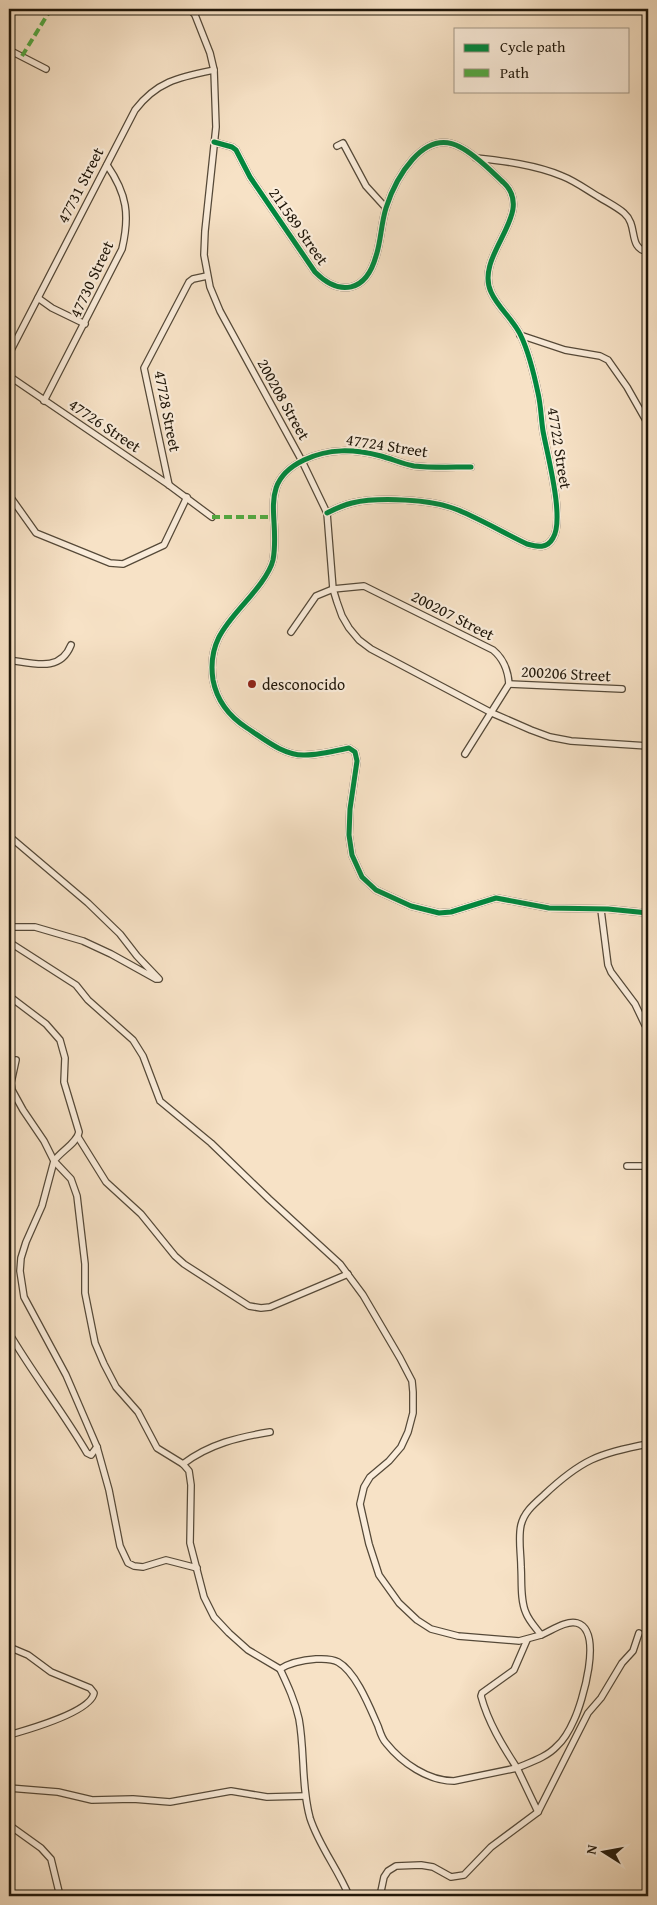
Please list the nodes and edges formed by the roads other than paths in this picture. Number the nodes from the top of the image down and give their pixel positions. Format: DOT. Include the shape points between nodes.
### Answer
graph roads {
  1 [pos="190,9"];
  2 [pos="196,12"];
  3 [pos="9,50"];
  4 [pos="46,69"];
  5 [pos="214,70"];
  6 [pos="214,142"];
  7 [pos="337,146"];
  8 [pos="474,156"];
  9 [pos="107,165"];
  10 [pos="386,208"];
  11 [pos="648,252"];
  12 [pos="207,276"];
  13 [pos="38,298"];
  14 [pos="85,324"];
  15 [pos="520,334"];
  16 [pos="9,354"];
  17 [pos="9,376"];
  18 [pos="44,401"];
  19 [pos="648,424"];
  20 [pos="302,461"];
  21 [pos="470,467"];
  22 [pos="169,484"];
  23 [pos="9,495"];
  24 [pos="187,497"];
  25 [pos="327,513"];
  26 [pos="212,517"];
  27 [pos="333,588"];
  28 [pos="291,632"];
  29 [pos="71,645"];
  30 [pos="9,660"];
  31 [pos="509,684"];
  32 [pos="622,689"];
  33 [pos="492,713"];
  34 [pos="648,746"];
  35 [pos="465,754"];
  36 [pos="9,836"];
  37 [pos="601,910"];
  38 [pos="648,913"];
  39 [pos="9,927"];
  40 [pos="9,942"];
  41 [pos="9,996"];
  42 [pos="645,1025"];
  43 [pos="16,1060"];
  44 [pos="78,1137"];
  45 [pos="54,1161"];
  46 [pos="627,1166"];
  47 [pos="648,1166"];
  48 [pos="348,1274"];
  49 [pos="9,1332"];
  50 [pos="270,1432"];
  51 [pos="648,1444"];
  52 [pos="97,1447"];
  53 [pos="183,1464"];
  54 [pos="197,1568"];
  55 [pos="639,1633"];
  56 [pos="541,1635"];
  57 [pos="527,1640"];
  58 [pos="9,1647"];
  59 [pos="280,1669"];
  60 [pos="9,1736"];
  61 [pos="517,1768"];
  62 [pos="9,1788"];
  63 [pos="305,1796"];
  64 [pos="538,1812"];
  65 [pos="9,1825"];
  66 [pos="60,1896"];
  67 [pos="349,1896"];
  68 [pos="380,1896"];
  1 -- 2 [label="street, 200208 Street"];
  2 -- 5 [label="street, 200208 Street"];
  3 -- 4 [label="street"];
  5 -- 6 [label="street, 200208 Street"];
  5 -- 9 [label="street, 47731 Street" via="169,81 144,99 127,123"];
  6 -- 10 [label="street, 211589 Street" via="236,150 250,177 315,272 324,282 334,286 352,288 371,268"];
  6 -- 12 [label="street, 200208 Street" via="205,231"];
  7 -- 10 [label="street" via="343,143 366,186"];
  8 -- 10 [label="street, 211589 Street" via="450,144 424,149 407,165"];
  8 -- 11 [label="street" via="572,180 624,213 633,224 636,245"];
  8 -- 15 [label="street, 47722 Street" via="506,185 511,195 510,222 490,262 488,279 492,294"];
  9 -- 13 [label="street, 47731 Street"];
  9 -- 14 [label="street, 47730 Street" via="122,191 127,223 122,249"];
  12 -- 20 [label="street, 200208 Street" via="220,311"];
  12 -- 22 [label="street, 47728 Street" via="189,282 144,368"];
  13 -- 14 [label="street"];
  13 -- 16 [label="street, 47731 Street"];
  14 -- 18 [label="street, 47730 Street"];
  15 -- 19 [label="street" via="608,360"];
  15 -- 25 [label="street, 47722 Street" via="538,394 555,495 556,533 547,546 527,544 458,510 433,503 364,501"];
  17 -- 18 [label="street, 47726 Street"];
  18 -- 22 [label="street, 47726 Street"];
  20 -- 21 [label="street, 47724 Street" via="328,451 344,451 380,456 414,466"];
  20 -- 25 [label="street, 200208 Street"];
  20 -- 37 [label="street, 47724 Street" via="286,472 276,485 273,497 275,550 270,570 220,632 215,644 211,668 214,686 224,708 284,751 304,755 349,748 355,752 349,835 352,855 362,877 376,890 411,906 439,913 496,898 550,908"];
  22 -- 24 [label="street, 47726 Street"];
  23 -- 24 [label="street" via="36,532 116,564 123,564 164,545"];
  24 -- 26 [label="street, 47726 Street"];
  25 -- 27 [label="street, 200208 Street"];
  27 -- 28 [label="street" via="316,596"];
  27 -- 31 [label="street, 200207 Street" via="369,587 493,650 505,666"];
  27 -- 33 [label="street, 200208 Street" via="342,616 359,640"];
  29 -- 30 [label="street" via="67,655 52,665"];
  31 -- 32 [label="street, 200206 Street"];
  31 -- 33 [label="street"];
  33 -- 34 [label="street, 200208 Street" via="550,737"];
  33 -- 35 [label="street"];
  36 -- 39 [label="street" via="88,903 159,979 83,941 35,927"];
  37 -- 38 [label="street"];
  37 -- 42 [label="street" via="608,965 635,1004"];
  40 -- 48 [label="street" via="76,985 132,1040 143,1056 160,1101 211,1143"];
  41 -- 44 [label="street" via="46,1024 60,1040 65,1058 64,1082 77,1122"];
  43 -- 45 [label="street" via="12,1090"];
  44 -- 45 [label="street"];
  44 -- 48 [label="street" via="106,1182 141,1214 175,1256 249,1306 270,1307"];
  45 -- 52 [label="street" via="42,1206 21,1258 21,1285 24,1297 66,1375"];
  45 -- 53 [label="street" via="71,1179 76,1196 86,1299 104,1364 116,1387 138,1412 157,1448"];
  46 -- 47 [label="street"];
  48 -- 57 [label="street" via="364,1295 412,1381 413,1413 408,1432 389,1461 370,1476 362,1496 361,1511 378,1575 399,1603 432,1629 458,1636"];
  49 -- 52 [label="street" via="87,1454 91,1455"];
  50 -- 53 [label="street" via="224,1442"];
  51 -- 56 [label="street" via="618,1449 581,1464 549,1490 524,1517 520,1533 524,1605"];
  52 -- 54 [label="street" via="120,1546 128,1563 143,1567 166,1560"];
  53 -- 54 [label="street" via="190,1477 190,1542"];
  54 -- 59 [label="street" via="204,1597 214,1617 248,1650"];
  55 -- 64 [label="street" via="633,1651 588,1713"];
  56 -- 57 [label="street"];
  56 -- 61 [label="street" via="570,1622 586,1630 591,1646 584,1690 574,1721 557,1747"];
  57 -- 61 [label="street" via="514,1670 481,1696 498,1737"];
  58 -- 60 [label="street" via="94,1693 91,1701 51,1723"];
  59 -- 61 [label="street" via="302,1660 338,1662 353,1677 385,1742 412,1767 435,1778 454,1781"];
  59 -- 63 [label="street" via="295,1702 299,1720"];
  61 -- 64 [label="street"];
  62 -- 63 [label="street" via="58,1792 92,1800 170,1802 231,1791 267,1797"];
  63 -- 67 [label="street" via="319,1838"];
  64 -- 68 [label="street" via="491,1847 464,1875 451,1876 421,1864 396,1866 384,1877"];
  65 -- 66 [label="street" via="51,1858"];
}
